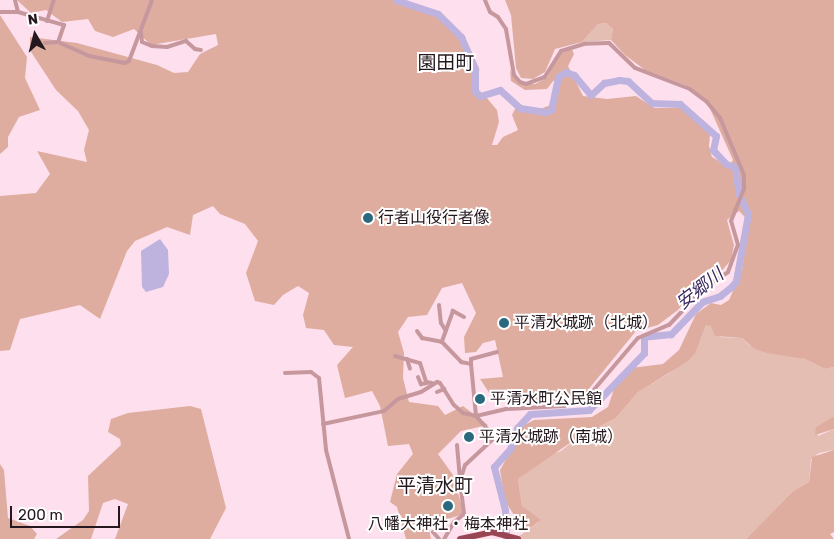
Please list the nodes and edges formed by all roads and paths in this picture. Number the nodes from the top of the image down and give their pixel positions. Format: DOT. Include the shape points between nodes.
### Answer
graph roads {
  1 [pos="15,0"];
  2 [pos="54,0"];
  3 [pos="485,0"];
  4 [pos="151,1"];
  5 [pos="0,12"];
  6 [pos="18,12"];
  7 [pos="47,22"];
  8 [pos="142,28"];
  9 [pos="58,42"];
  10 [pos="45,43"];
  11 [pos="201,50"];
  12 [pos="439,305"];
  13 [pos="464,317"];
  14 [pos="417,330"];
  15 [pos="446,331"];
  16 [pos="442,342"];
  17 [pos="496,352"];
  18 [pos="395,356"];
  19 [pos="407,359"];
  20 [pos="471,364"];
  21 [pos="410,370"];
  22 [pos="285,373"];
  23 [pos="418,377"];
  24 [pos="430,383"];
  25 [pos="444,389"];
  26 [pos="436,392"];
  27 [pos="476,416"];
  28 [pos="323,424"];
  29 [pos="457,446"];
  30 [pos="460,481"];
  31 [pos="433,532"];
  32 [pos="349,539"];
  33 [pos="439,539"];
  34 [pos="444,539"];
  35 [pos="460,539"];
  36 [pos="518,539"];
  1 -- 6 [label="street"];
  2 -- 7 [label="street"];
  3 -- 27 [label="street" via="490,12 506,29 514,75 520,82 526,84 545,76 561,51 584,44 609,43 636,68 690,88 714,109 744,175 742,200 731,221 738,245 728,272 706,286 669,325 638,338 586,398 564,406 506,409"];
  4 -- 8 [label="street"];
  5 -- 6 [label="street"];
  6 -- 7 [label="street"];
  7 -- 9 [label="street" via="64,25"];
  8 -- 9 [label="street" via="129,60 125,62 89,56"];
  8 -- 11 [label="street" via="142,42 152,46 167,47 186,41 195,50"];
  9 -- 10 [label="street"];
  12 -- 15 [label="street" via="440,323"];
  13 -- 15 [label="street" via="453,311"];
  14 -- 16 [label="street" via="422,338"];
  15 -- 16 [label="street"];
  16 -- 20 [label="street" via="461,362"];
  17 -- 20 [label="street" via="471,359"];
  18 -- 19 [label="street"];
  19 -- 21 [label="street"];
  19 -- 24 [label="street" via="420,363"];
  20 -- 27 [label="street"];
  22 -- 28 [label="street" via="311,372 319,378"];
  23 -- 24 [label="street" via="421,384"];
  24 -- 25 [label="street" via="440,382"];
  24 -- 28 [label="street" via="421,392 398,399 384,411"];
  25 -- 26 [label="street"];
  25 -- 27 [label="street" via="463,413"];
  27 -- 30 [label="street" via="490,432 492,440 465,465"];
  28 -- 32 [label="street" via="326,450"];
  29 -- 30 [label="street"];
  30 -- 34 [label="street" via="464,514 454,522"];
  31 -- 33 [label="street"];
  35 -- 36 [label="highway" via="502,532"];
}
